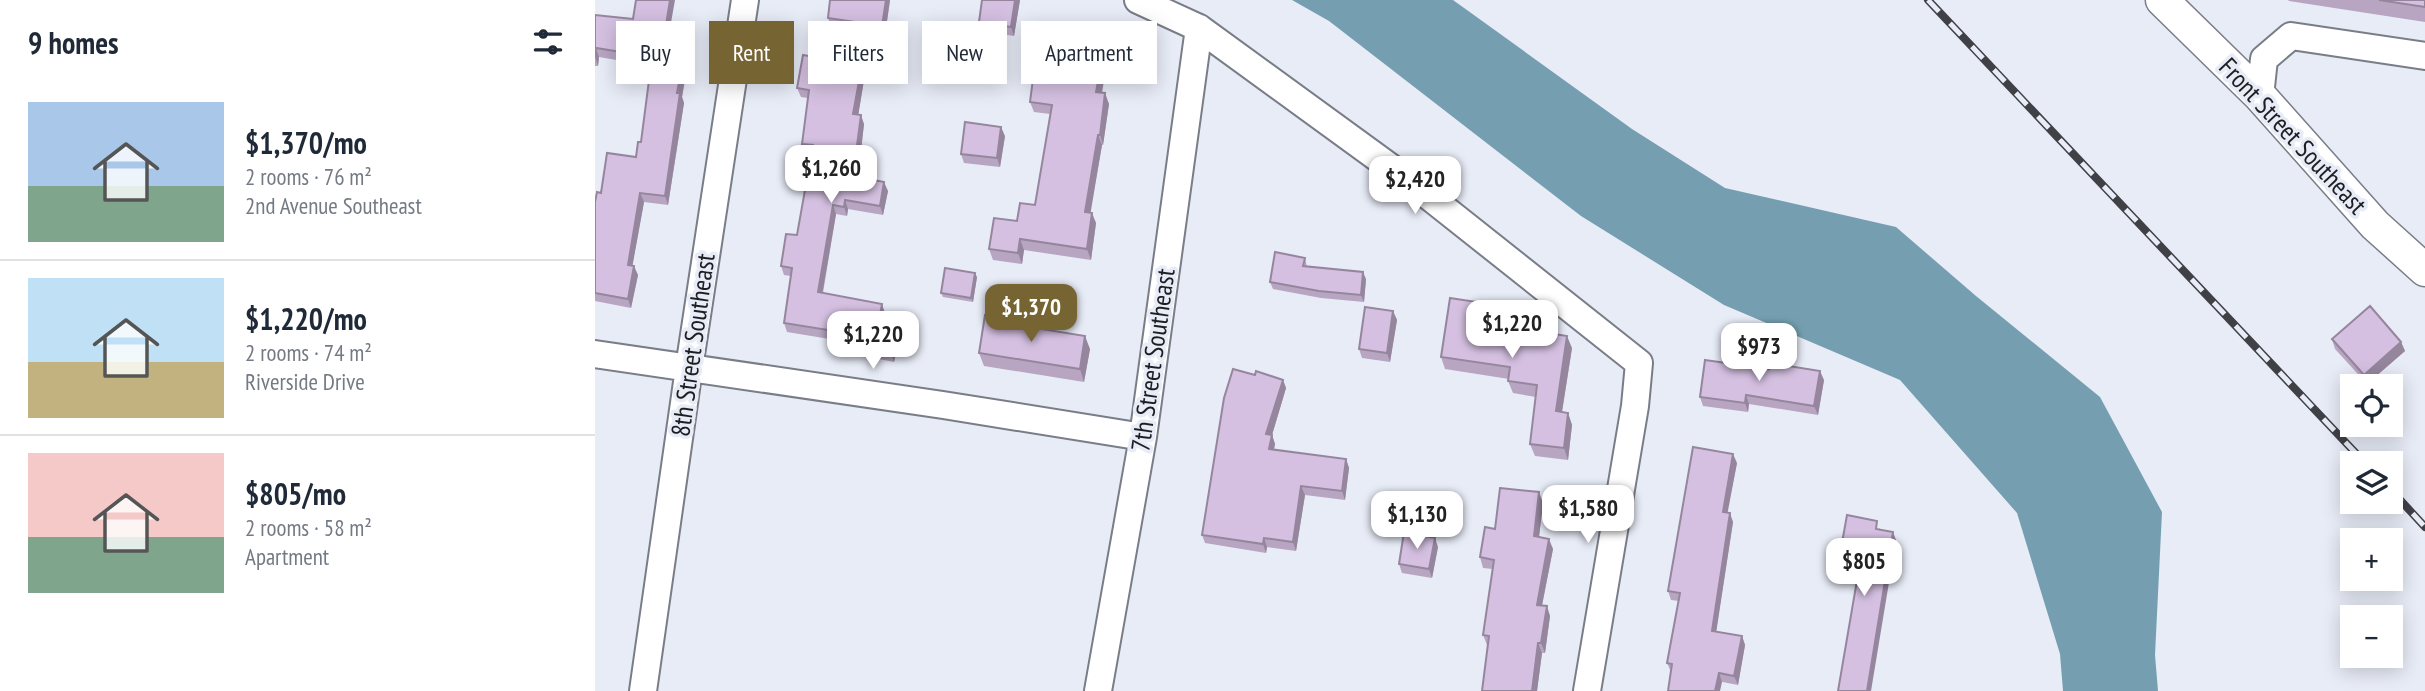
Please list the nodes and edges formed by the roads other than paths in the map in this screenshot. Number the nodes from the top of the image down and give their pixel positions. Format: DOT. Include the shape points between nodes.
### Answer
graph roads {
  1 [pos="745,0"];
  2 [pos="1138,0"];
  3 [pos="2162,0"];
  4 [pos="1199,28"];
  5 [pos="2425,56"];
  6 [pos="2260,96"];
  7 [pos="2425,270"];
  8 [pos="595,354"];
  9 [pos="689,368"];
  10 [pos="1143,437"];
  11 [pos="643,691"];
  12 [pos="1098,691"];
  13 [pos="1587,691"];
  1 -- 9 [label="street, 8th Street Southeast"];
  2 -- 4 [label="street"];
  3 -- 6 [label="street, Front Street Southeast"];
  4 -- 10 [label="street, 7th Street Southeast"];
  4 -- 13 [label="street" via="1412,183 1639,363"];
  5 -- 6 [label="street" via="2291,36 2264,58"];
  6 -- 7 [label="street, Front Street Southeast" via="2375,225"];
  8 -- 9 [label="street"];
  9 -- 10 [label="street"];
  9 -- 11 [label="street, 8th Street Southeast"];
  10 -- 12 [label="street, 7th Street Southeast"];
}
